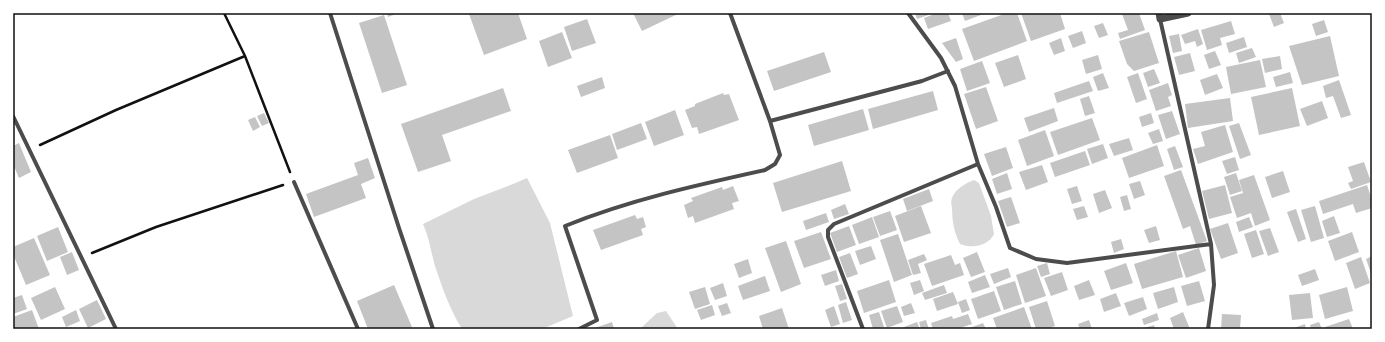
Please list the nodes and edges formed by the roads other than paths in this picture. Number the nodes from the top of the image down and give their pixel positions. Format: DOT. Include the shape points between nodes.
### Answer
graph roads {
  1 [pos="330,13"];
  2 [pos="730,13"];
  3 [pos="908,13"];
  4 [pos="1188,13"];
  5 [pos="1160,16"];
  6 [pos="948,72"];
  7 [pos="13,116"];
  8 [pos="770,121"];
  9 [pos="978,164"];
  10 [pos="294,182"];
  11 [pos="1210,244"];
  12 [pos="116,329"];
  13 [pos="358,329"];
  14 [pos="433,329"];
  15 [pos="579,329"];
  16 [pos="863,329"];
  17 [pos="1208,329"];
  1 -- 14 [label="street"];
  2 -- 8 [label="street"];
  3 -- 6 [label="street" via="941,58"];
  4 -- 5 [label="street"];
  5 -- 11 [label="street"];
  6 -- 8 [label="street"];
  6 -- 9 [label="street" via="955,86"];
  7 -- 12 [label="street"];
  8 -- 15 [label="street" via="780,155 775,164 765,170 682,188 593,214 565,226 597,320"];
  9 -- 11 [label="street" via="1010,248 1036,260 1067,263"];
  9 -- 16 [label="street" via="834,224 828,230 828,238"];
  10 -- 13 [label="street"];
  11 -- 17 [label="street" via="1214,285"];
}
